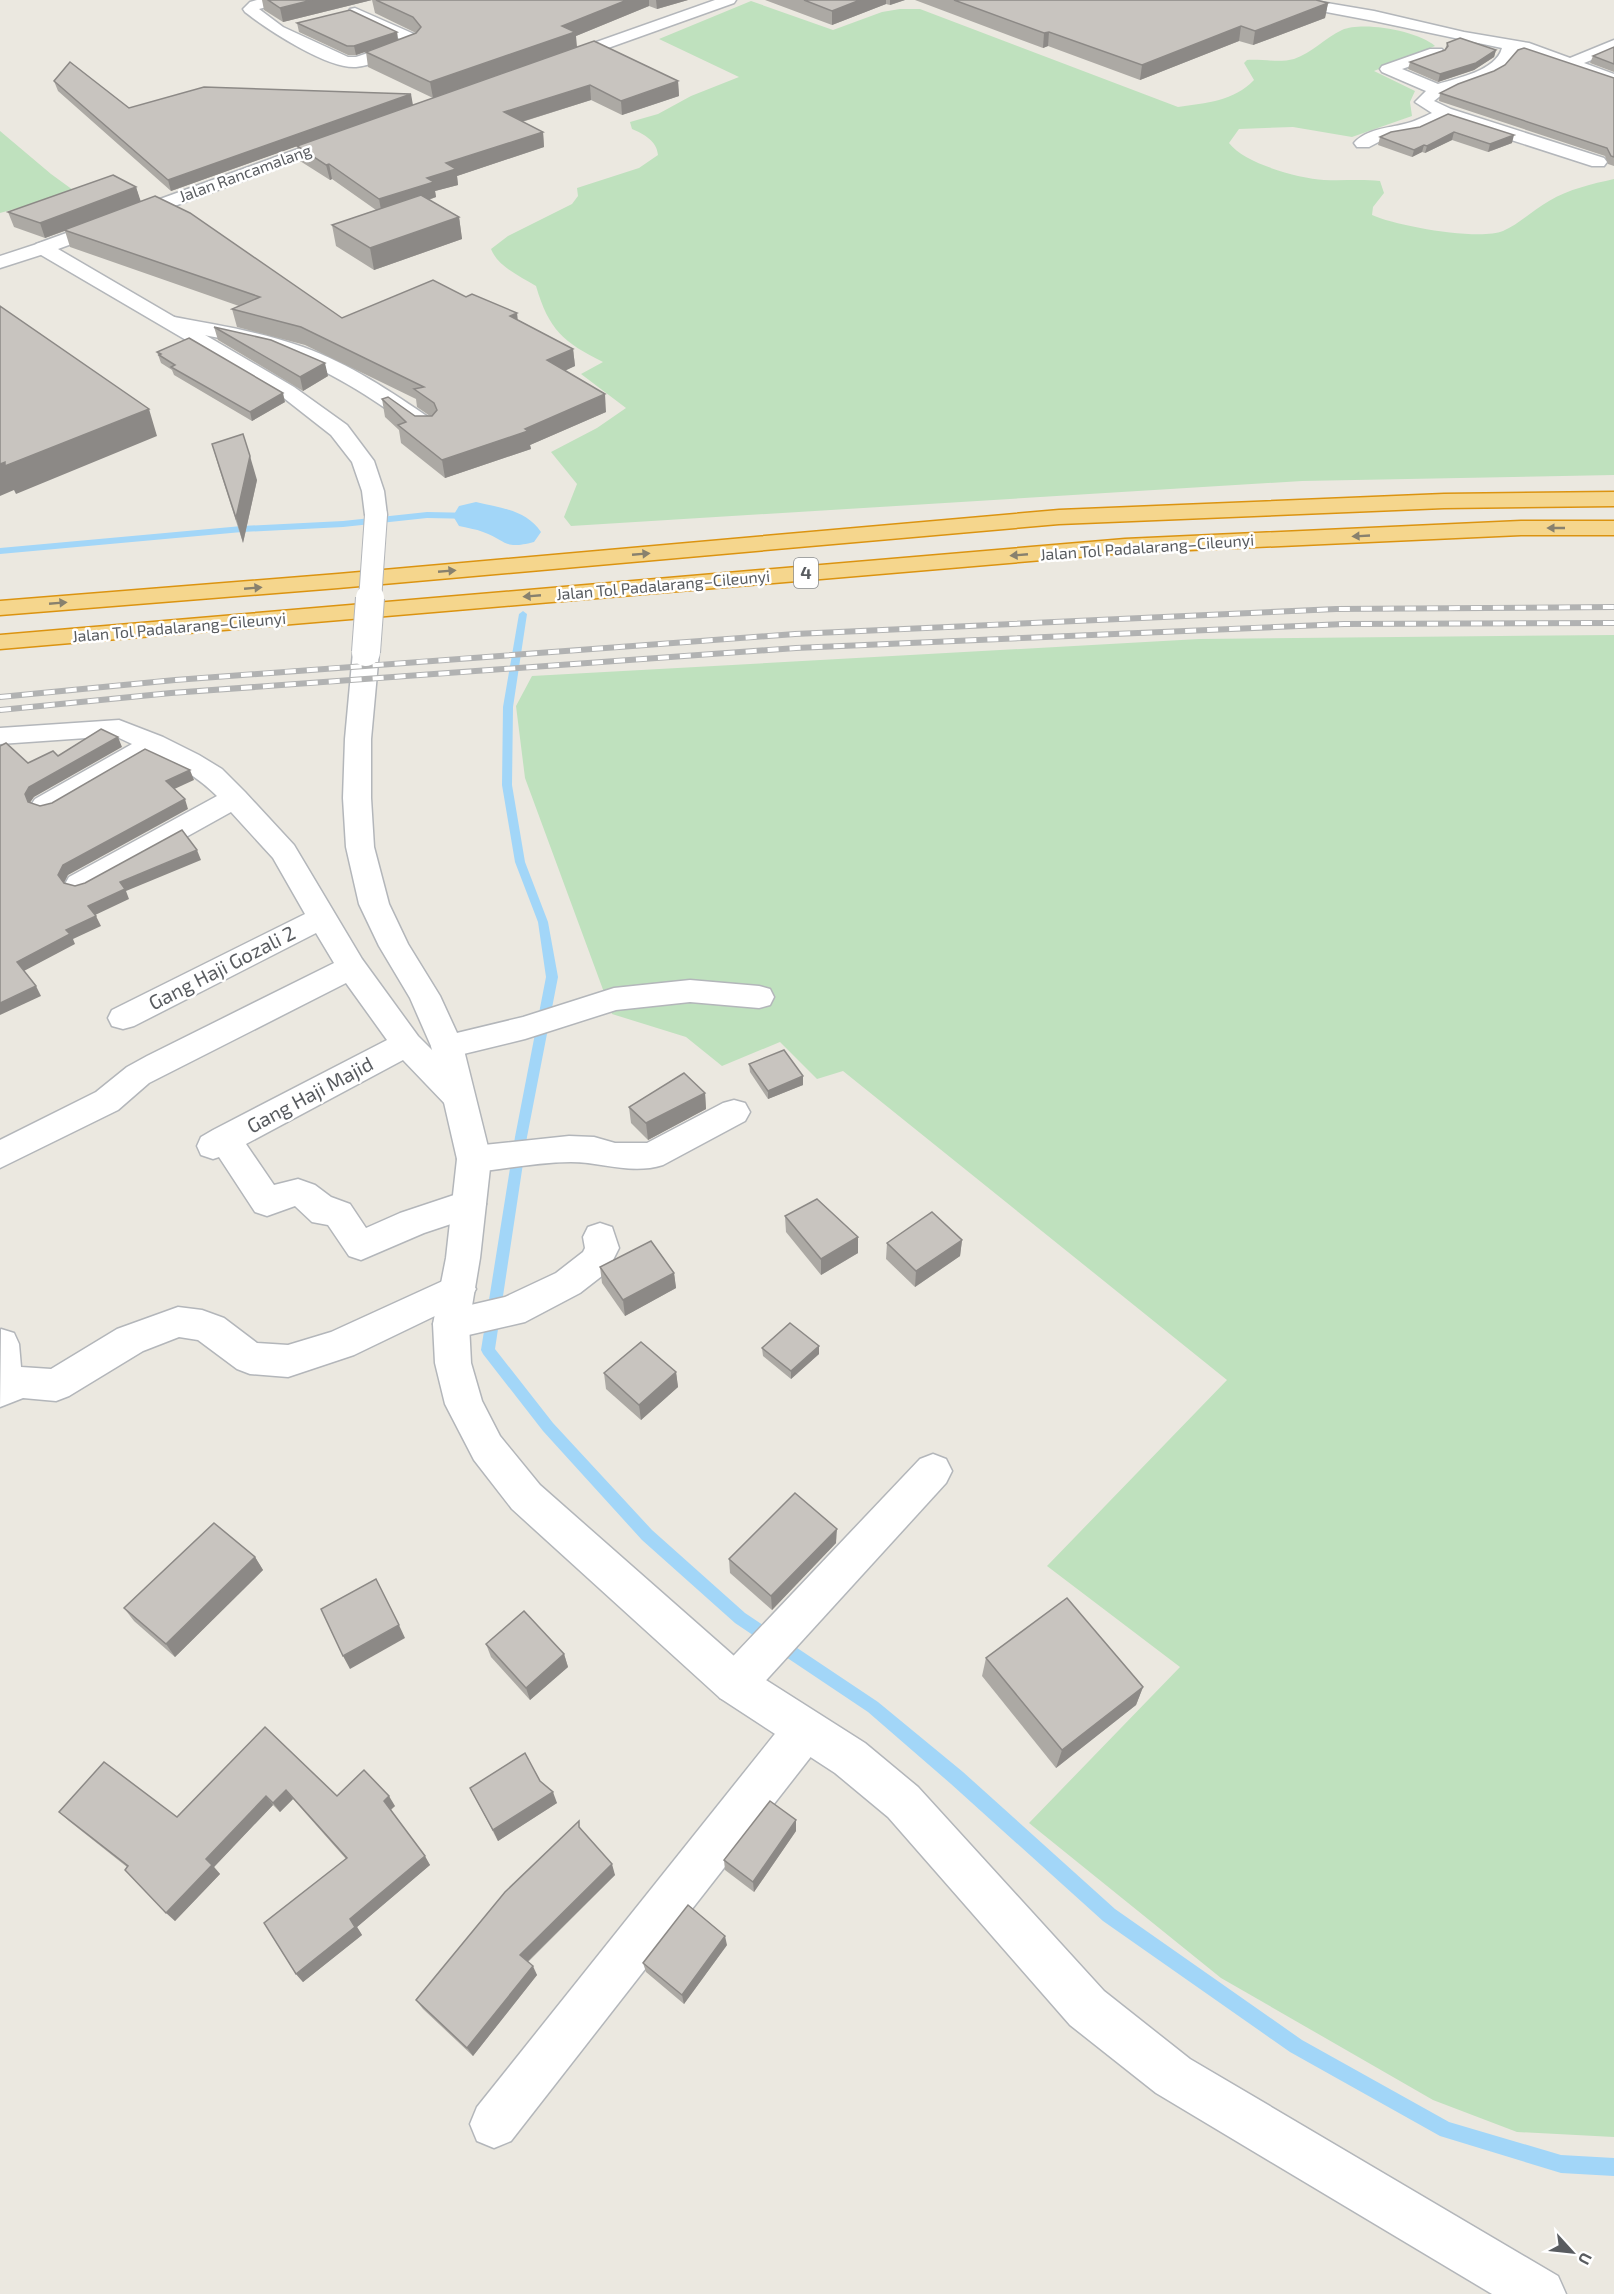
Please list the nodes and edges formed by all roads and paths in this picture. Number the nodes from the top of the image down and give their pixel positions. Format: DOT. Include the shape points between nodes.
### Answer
graph roads {
  1 [pos="277,0"];
  2 [pos="729,0"];
  3 [pos="1284,0"];
  4 [pos="374,7"];
  5 [pos="300,25"];
  6 [pos="278,30"];
  7 [pos="1614,45"];
  8 [pos="1510,49"];
  9 [pos="1436,52"];
  10 [pos="1572,63"];
  11 [pos="544,66"];
  12 [pos="1612,87"];
  13 [pos="1437,90"];
  14 [pos="1445,113"];
  15 [pos="356,133"];
  16 [pos="1364,142"];
  17 [pos="1598,162"];
  18 [pos="42,248"];
  19 [pos="0,262"];
  20 [pos="174,323"];
  21 [pos="427,427"];
  22 [pos="1614,499"];
  23 [pos="1614,528"];
  24 [pos="0,608"];
  25 [pos="0,642"];
  26 [pos="0,736"];
  27 [pos="154,743"];
  28 [pos="235,798"];
  29 [pos="45,805"];
  30 [pos="79,884"];
  31 [pos="321,918"];
  32 [pos="351,967"];
  33 [pos="759,997"];
  34 [pos="123,1017"];
  35 [pos="407,1044"];
  36 [pos="447,1046"];
  37 [pos="459,1098"];
  38 [pos="734,1112"];
  39 [pos="0,1155"];
  40 [pos="489,1156"];
  41 [pos="469,1204"];
  42 [pos="600,1237"];
  43 [pos="462,1311"];
  44 [pos="2,1344"];
  45 [pos="0,1384"];
  46 [pos="0,1391"];
  47 [pos="933,1471"];
  48 [pos="741,1677"];
  49 [pos="805,1730"];
  50 [pos="494,2124"];
  51 [pos="1540,2294"];
  1 -- 6 [label="street" via="250,9"];
  2 -- 11 [label="street"];
  3 -- 8 [label="street" via="1374,16"];
  4 -- 6 [label="street" via="349,13 409,37 412,44 352,63 338,61"];
  5 -- 6 [label="street"];
  7 -- 10 [label="street"];
  8 -- 10 [label="street" via="1529,48"];
  8 -- 13 [label="street" via="1495,69"];
  9 -- 13 [label="street" via="1388,69"];
  10 -- 12 [label="street"];
  13 -- 14 [label="street" via="1423,102"];
  14 -- 16 [label="street"];
  14 -- 17 [label="street"];
  15 -- 18 [label="street, Jalan Rancamalang"];
  18 -- 19 [label="street, Jalan Rancamalang"];
  18 -- 20 [label="street"];
  20 -- 21 [label="street" via="295,351 378,392"];
  20 -- 36 [label="street, bridge" via="287,391 339,430 363,461 376,516 358,739 360,847 374,904 425,996"];
  24 -- 22 [label="highway, Jalan Tol Padalarang–Cileunyi / 4, one-way" via="1059,517 1444,501"];
  23 -- 25 [label="highway, Jalan Tol Padalarang–Cileunyi / 4, one-way" via="1521,528 1125,546"];
  26 -- 27 [label="street" via="119,728"];
  27 -- 28 [label="street" via="190,760"];
  27 -- 29 [label="street"];
  28 -- 30 [label="street"];
  28 -- 31 [label="street" via="284,852"];
  31 -- 32 [label="street"];
  31 -- 34 [label="street, Gang Haji Gozali 2"];
  32 -- 35 [label="street"];
  32 -- 39 [label="street" via="158,1064 107,1101"];
  33 -- 36 [label="street" via="690,991 614,999 525,1028"];
  35 -- 37 [label="street"];
  35 -- 41 [label="street, Gang Haji Majid" via="219,1142 267,1202 293,1191 302,1193 324,1212 337,1211 361,1246 412,1222"];
  36 -- 37 [label="street"];
  37 -- 40 [label="street"];
  38 -- 40 [label="street" via="651,1156 615,1156 594,1150"];
  40 -- 41 [label="street"];
  41 -- 43 [label="street"];
  42 -- 43 [label="street" via="602,1248 595,1262 568,1283 512,1311"];
  43 -- 46 [label="street" via="288,1361 250,1358 211,1329 178,1322 130,1340 56,1385 20,1381"];
  43 -- 48 [label="street" via="453,1363 464,1404 487,1448 526,1497"];
  44 -- 45 [label="street"];
  47 -- 48 [label="street"];
  48 -- 49 [label="street"];
  49 -- 50 [label="street"];
  49 -- 51 [label="street" via="850,1758 903,1802 1087,2008 1173,2076"];
}
